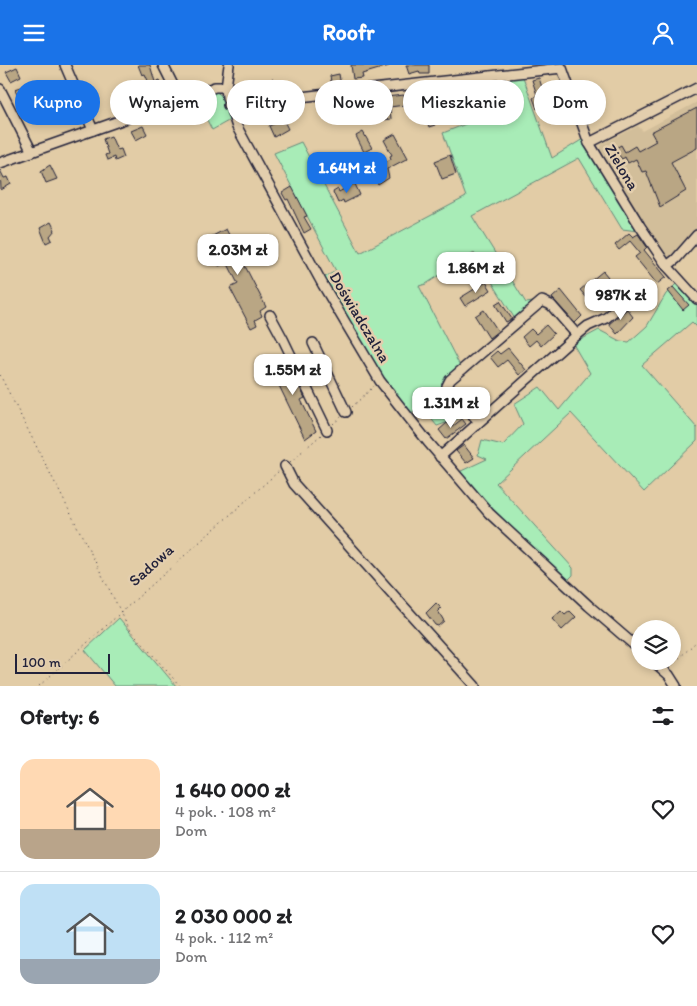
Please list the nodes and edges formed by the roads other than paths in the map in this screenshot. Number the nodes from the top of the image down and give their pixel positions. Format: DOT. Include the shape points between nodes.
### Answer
graph roads {
  1 [pos="66,65"];
  2 [pos="163,65"];
  3 [pos="230,65"];
  4 [pos="561,66"];
  5 [pos="170,80"];
  6 [pos="217,87"];
  7 [pos="226,87"];
  8 [pos="697,88"];
  9 [pos="0,89"];
  10 [pos="227,96"];
  11 [pos="305,96"];
  12 [pos="110,124"];
  13 [pos="237,125"];
  14 [pos="93,130"];
  15 [pos="589,143"];
  16 [pos="32,152"];
  17 [pos="0,163"];
  18 [pos="697,235"];
  19 [pos="667,266"];
  20 [pos="697,299"];
  21 [pos="625,302"];
  22 [pos="270,315"];
  23 [pos="577,335"];
  24 [pos="313,343"];
  25 [pos="346,412"];
  26 [pos="479,422"];
  27 [pos="326,430"];
  28 [pos="440,457"];
  29 [pos="285,466"];
  30 [pos="631,642"];
  31 [pos="663,670"];
  32 [pos="475,686"];
  33 [pos="676,686"];
  1 -- 14 [label="street"];
  2 -- 5 [label="street"];
  3 -- 7 [label="street, Doświadczalna"];
  4 -- 11 [label="street, Zielona"];
  4 -- 15 [label="street, Zielona"];
  6 -- 7 [label="street"];
  7 -- 10 [label="street, Doświadczalna"];
  8 -- 15 [label="street"];
  9 -- 16 [label="street"];
  12 -- 14 [label="street"];
  13 -- 28 [label="street, Doświadczalna" via="314,269 380,381"];
  14 -- 16 [label="street"];
  15 -- 19 [label="street, Zielona"];
  16 -- 17 [label="street"];
  18 -- 19 [label="street"];
  19 -- 20 [label="street, Zielona"];
  21 -- 23 [label="street"];
  22 -- 27 [label="street"];
  23 -- 26 [label="street"];
  23 -- 26 [label="street" via="551,305 542,301 450,380 447,386"];
  24 -- 25 [label="street"];
  26 -- 28 [label="street"];
  28 -- 30 [label="street, Doświadczalna" via="508,532"];
  29 -- 32 [label="street" via="294,484"];
  31 -- 33 [label="street"];
}
